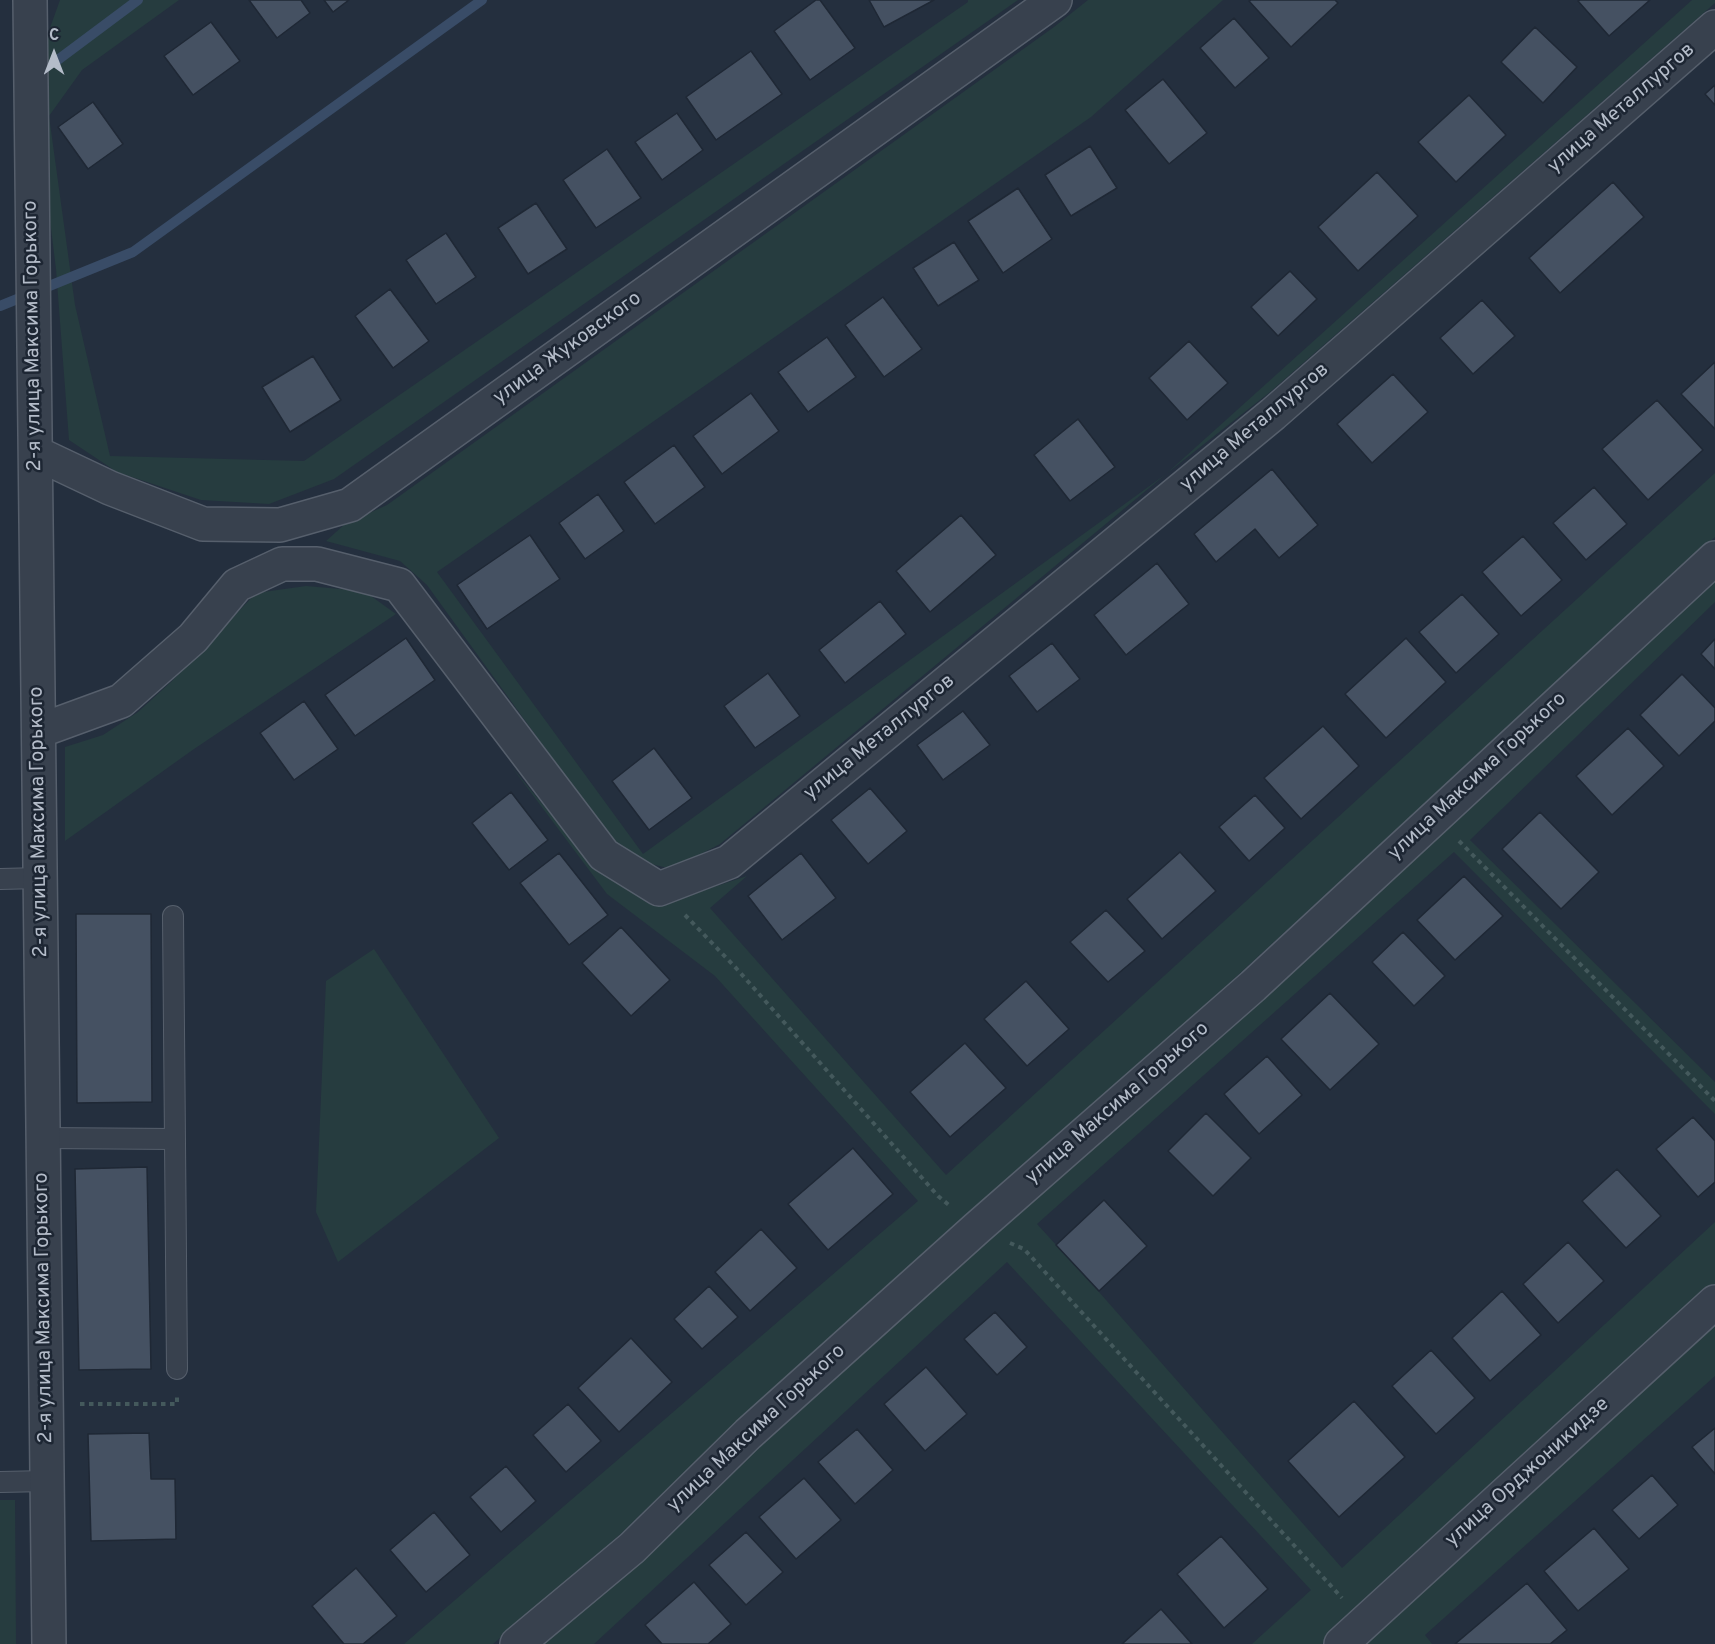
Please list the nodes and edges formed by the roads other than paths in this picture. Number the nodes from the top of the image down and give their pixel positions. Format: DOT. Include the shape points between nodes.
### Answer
graph roads {
  1 [pos="30,0"];
  2 [pos="1055,0"];
  3 [pos="1715,27"];
  4 [pos="36,453"];
  5 [pos="280,525"];
  6 [pos="1715,558"];
  7 [pos="282,564"];
  8 [pos="39,731"];
  9 [pos="40,878"];
  10 [pos="0,879"];
  11 [pos="173,916"];
  12 [pos="43,1138"];
  13 [pos="174,1139"];
  14 [pos="1715,1302"];
  15 [pos="177,1369"];
  16 [pos="47,1481"];
  17 [pos="0,1482"];
  18 [pos="49,1644"];
  19 [pos="517,1644"];
  20 [pos="1341,1644"];
  1 -- 4 [label="street, 2-я улица Максима Горького"];
  2 -- 5 [label="street, улица Жуковского" via="350,505"];
  3 -- 7 [label="street, улица Металлургов" via="1274,414 729,862 659,889 604,855 399,585 317,564"];
  4 -- 5 [label="street, улица Жуковского" via="110,488 203,524"];
  4 -- 8 [label="street, 2-я улица Максима Горького"];
  5 -- 7 [label="street"];
  6 -- 19 [label="street, улица Максима Горького" via="1253,986 748,1434 632,1548"];
  7 -- 8 [label="street" via="237,585 193,638 121,701"];
  8 -- 9 [label="street, 2-я улица Максима Горького"];
  9 -- 10 [label="lane"];
  9 -- 12 [label="street, 2-я улица Максима Горького"];
  11 -- 13 [label="lane"];
  12 -- 13 [label="lane"];
  12 -- 16 [label="street, 2-я улица Максима Горького"];
  13 -- 15 [label="lane"];
  14 -- 20 [label="street, улица Орджоникидзе"];
  16 -- 17 [label="lane"];
  16 -- 18 [label="street, 2-я улица Максима Горького"];
}
